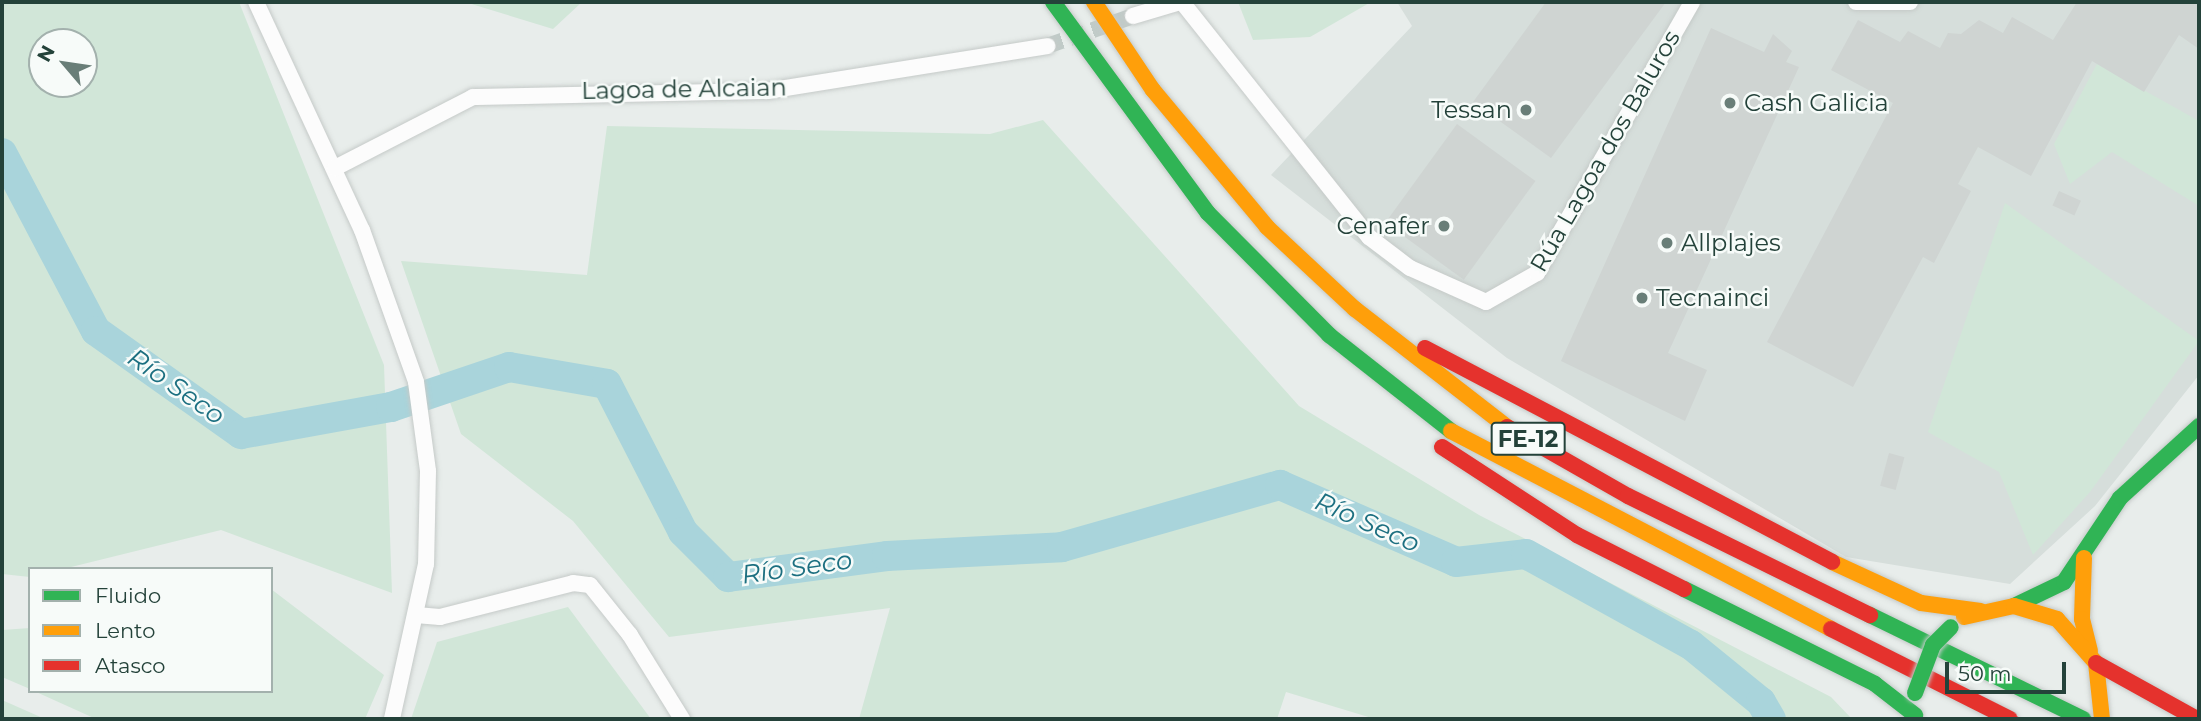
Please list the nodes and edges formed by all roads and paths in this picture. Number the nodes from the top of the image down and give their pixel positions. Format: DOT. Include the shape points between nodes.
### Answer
graph roads {
  1 [pos="256,2"];
  2 [pos="1053,2"];
  3 [pos="1094,2"];
  4 [pos="1181,2"];
  5 [pos="1692,2"];
  6 [pos="1856,2"];
  7 [pos="1910,2"];
  8 [pos="1133,16"];
  9 [pos="1047,46"];
  10 [pos="335,168"];
  11 [pos="1355,310"];
  12 [pos="1329,335"];
  13 [pos="2199,426"];
  14 [pos="2084,557"];
  15 [pos="2014,606"];
  16 [pos="1980,611"];
  17 [pos="416,615"];
  18 [pos="2093,657"];
  19 [pos="1916,717"];
  20 [pos="392,719"];
  21 [pos="682,719"];
  22 [pos="2010,719"];
  23 [pos="2083,719"];
  24 [pos="2102,719"];
  25 [pos="2197,719"];
  1 -- 10 [label="street"];
  2 -- 12 [label="main road, FE-12" via="1208,213"];
  3 -- 11 [label="main road, FE-12" via="1227,184"];
  4 -- 5 [label="street, Rúa Lagoa dos Baluros" via="1369,237 1410,268 1486,302 1538,273"];
  4 -- 8 [label="street"];
  6 -- 7 [label="street"];
  9 -- 10 [label="street, Lagoa de Alcaian" via="976,62 767,91 472,97"];
  10 -- 17 [label="street" via="416,382 428,471 426,564"];
  11 -- 16 [label="main road" via="1865,580 1921,603"];
  11 -- 23 [label="main road, FE-12" via="1498,422 1628,496"];
  12 -- 19 [label="main road" via="1399,414 1517,500 1875,684"];
  12 -- 22 [label="main road, FE-12" via="1470,446"];
  13 -- 14 [label="main road" via="2120,498"];
  14 -- 15 [label="main road" via="2044,596"];
  14 -- 18 [label="main road" via="2081,597"];
  15 -- 16 [label="main road"];
  15 -- 18 [label="main road" via="2057,619"];
  16 -- 19 [label="main road, bridge" via="1951,627 1933,645 1915,693"];
  17 -- 20 [label="street"];
  17 -- 21 [label="street" via="440,617 573,583 590,585 630,635"];
  18 -- 24 [label="main road" via="2104,699"];
  18 -- 25 [label="main road"];
}
